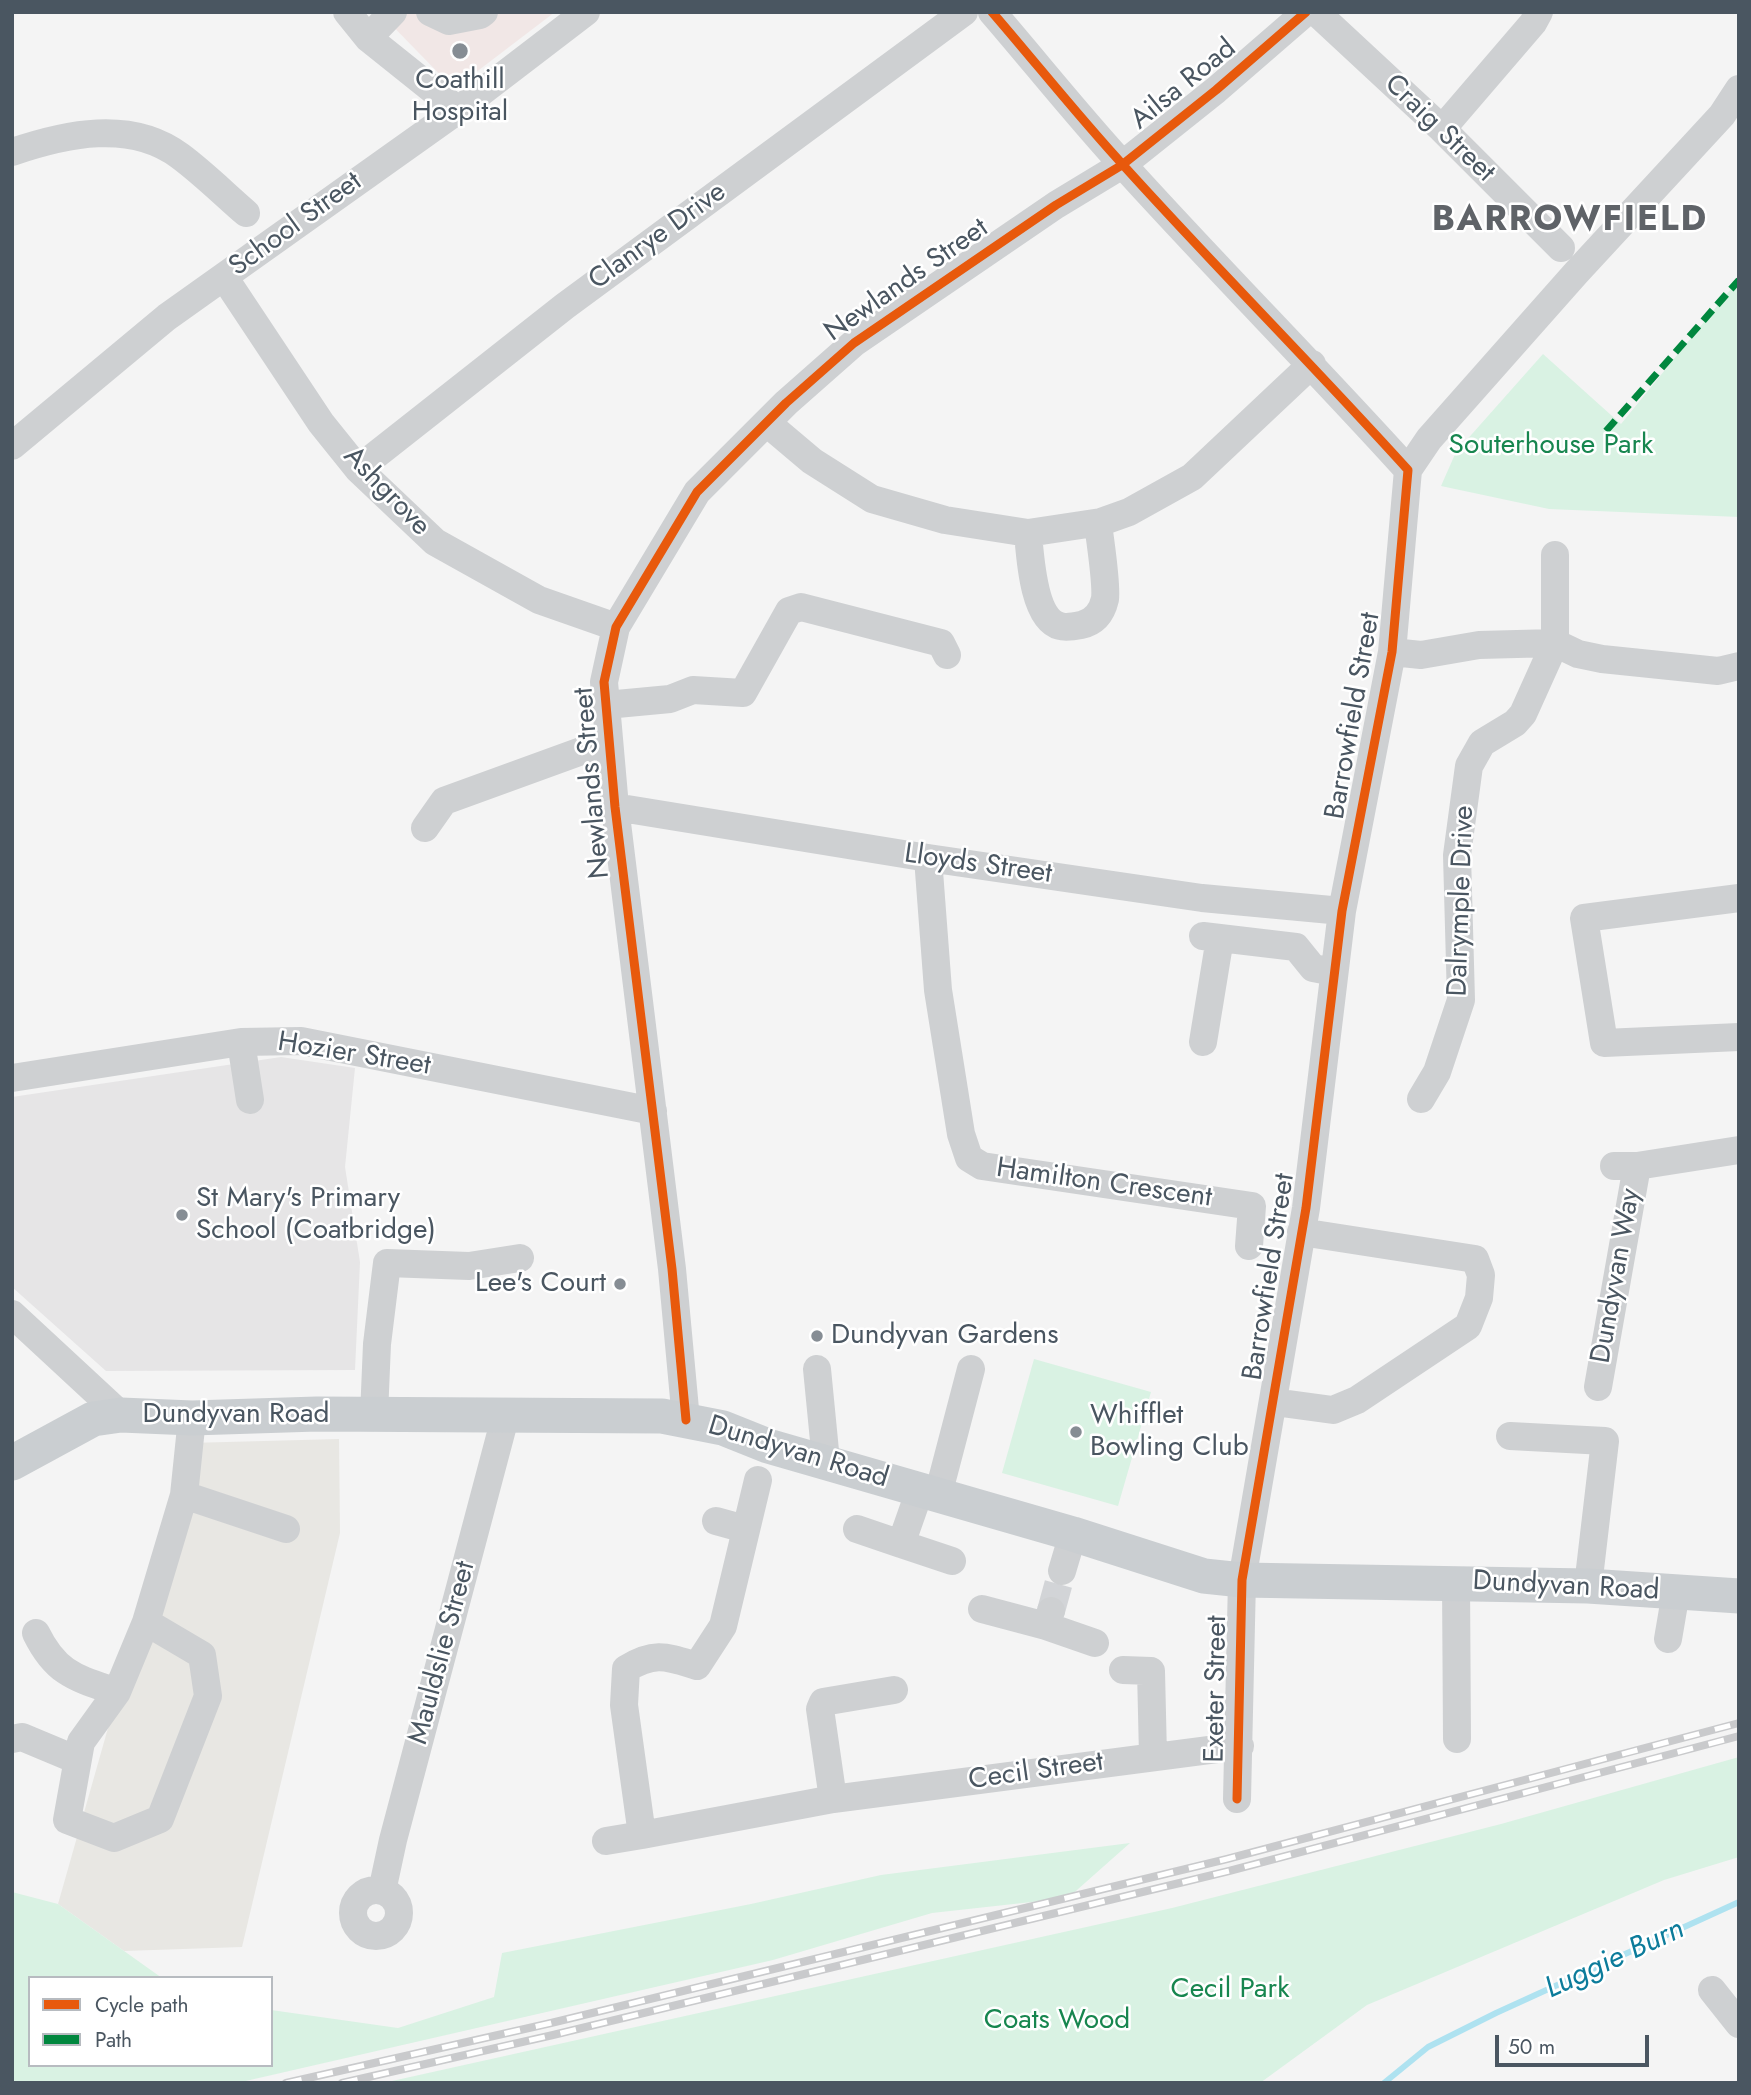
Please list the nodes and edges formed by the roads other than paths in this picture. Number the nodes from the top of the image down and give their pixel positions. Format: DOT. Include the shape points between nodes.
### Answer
graph roads {
  1 [pos="347,12"];
  2 [pos="393,12"];
  3 [pos="430,12"];
  4 [pos="484,12"];
  5 [pos="586,12"];
  6 [pos="964,12"];
  7 [pos="992,12"];
  8 [pos="1306,12"];
  9 [pos="1316,12"];
  10 [pos="1539,12"];
  11 [pos="368,38"];
  12 [pos="1739,89"];
  13 [pos="458,110"];
  14 [pos="1730,122"];
  15 [pos="1442,129"];
  16 [pos="12,152"];
  17 [pos="1122,164"];
  18 [pos="246,213"];
  19 [pos="1561,248"];
  20 [pos="224,277"];
  21 [pos="1312,364"];
  22 [pos="766,423"];
  23 [pos="12,446"];
  24 [pos="358,469"];
  25 [pos="1408,470"];
  26 [pos="1098,523"];
  27 [pos="1028,533"];
  28 [pos="1555,555"];
  29 [pos="616,627"];
  30 [pos="1555,643"];
  31 [pos="1392,652"];
  32 [pos="947,655"];
  33 [pos="1739,666"];
  34 [pos="606,705"];
  35 [pos="609,741"];
  36 [pos="615,807"];
  37 [pos="425,828"];
  38 [pos="928,858"];
  39 [pos="1739,898"];
  40 [pos="1342,911"];
  41 [pos="1334,972"];
  42 [pos="1739,1037"];
  43 [pos="242,1042"];
  44 [pos="1203,1042"];
  45 [pos="12,1078"];
  46 [pos="1421,1099"];
  47 [pos="250,1100"];
  48 [pos="653,1111"];
  49 [pos="1739,1150"];
  50 [pos="1301,1232"];
  51 [pos="1249,1245"];
  52 [pos="520,1258"];
  53 [pos="12,1314"];
  54 [pos="817,1369"];
  55 [pos="971,1369"];
  56 [pos="1598,1387"];
  57 [pos="1275,1402"];
  58 [pos="121,1415"];
  59 [pos="374,1415"];
  60 [pos="506,1415"];
  61 [pos="192,1418"];
  62 [pos="686,1420"];
  63 [pos="1510,1436"];
  64 [pos="826,1461"];
  65 [pos="12,1463"];
  66 [pos="758,1480"];
  67 [pos="929,1493"];
  68 [pos="184,1495"];
  69 [pos="716,1521"];
  70 [pos="745,1529"];
  71 [pos="857,1529"];
  72 [pos="286,1530"];
  73 [pos="1073,1534"];
  74 [pos="901,1544"];
  75 [pos="952,1561"];
  76 [pos="1062,1571"];
  77 [pos="1242,1580"];
  78 [pos="1456,1582"];
  79 [pos="1588,1586"];
  80 [pos="1676,1592"];
  81 [pos="1739,1595"];
  82 [pos="982,1609"];
  83 [pos="146,1622"];
  84 [pos="36,1633"];
  85 [pos="1668,1639"];
  86 [pos="1095,1643"];
  87 [pos="1123,1670"];
  88 [pos="894,1690"];
  89 [pos="117,1692"];
  90 [pos="12,1739"];
  91 [pos="1457,1739"];
  92 [pos="1240,1746"];
  93 [pos="1153,1756"];
  94 [pos="77,1760"];
  95 [pos="1237,1799"];
  96 [pos="833,1800"];
  97 [pos="642,1835"];
  98 [pos="607,1841"];
  99 [pos="382,1891"];
  100 [pos="1712,1990"];
  101 [pos="1739,2024"];
  1 -- 11 [label="street"];
  2 -- 11 [label="street"];
  3 -- 4 [label="street" via="449,21"];
  5 -- 13 [label="street, School Street"];
  6 -- 24 [label="street, Clanrye Drive" via="565,306"];
  7 -- 17 [label="street"];
  8 -- 17 [label="street, Ailsa Road"];
  9 -- 15 [label="street, Craig Street"];
  10 -- 15 [label="street"];
  11 -- 13 [label="street"];
  12 -- 14 [label="street"];
  13 -- 20 [label="street, School Street"];
  14 -- 25 [label="street" via="1440,427"];
  15 -- 19 [label="street, Craig Street"];
  16 -- 18 [label="street" via="93,133 119,132 156,142 178,154"];
  17 -- 21 [label="street"];
  17 -- 22 [label="street, Newlands Street" via="854,343"];
  20 -- 23 [label="street, School Street" via="167,317"];
  20 -- 24 [label="street, Ashgrove" via="321,423"];
  21 -- 25 [label="street"];
  21 -- 26 [label="street" via="1192,477 1129,512"];
  22 -- 27 [label="street" via="812,461 872,499 945,520"];
  22 -- 29 [label="street, Newlands Street" via="697,492"];
  24 -- 29 [label="street, Ashgrove" via="435,542 539,600"];
  25 -- 31 [label="street, Barrowfield Street"];
  26 -- 27 [label="street"];
  26 -- 27 [label="street" via="1105,597 1091,623 1077,626 1059,626 1048,618 1039,601"];
  28 -- 30 [label="street"];
  29 -- 34 [label="street, Newlands Street" via="604,682"];
  30 -- 31 [label="street" via="1479,645 1421,655"];
  30 -- 33 [label="street" via="1602,659 1718,671"];
  30 -- 46 [label="street, Dalrymple Drive" via="1522,714 1482,743 1469,766 1457,855 1461,1000 1437,1072"];
  31 -- 40 [label="street, Barrowfield Street"];
  32 -- 34 [label="street" via="941,643 801,607 789,611 743,693 693,690 670,699"];
  34 -- 35 [label="street, Newlands Street"];
  35 -- 36 [label="street, Newlands Street"];
  35 -- 37 [label="street" via="444,801"];
  36 -- 38 [label="street, Lloyds Street"];
  36 -- 48 [label="street, Newlands Street"];
  38 -- 40 [label="street, Lloyds Street" via="1202,898"];
  38 -- 51 [label="street, Hamilton Crescent" via="938,990 961,1134 969,1158 982,1166 1252,1206"];
  39 -- 42 [label="street" via="1584,918 1604,1044"];
  40 -- 41 [label="street, Barrowfield Street"];
  41 -- 44 [label="street" via="1313,968 1296,947 1211,937"];
  41 -- 50 [label="street, Barrowfield Street"];
  43 -- 45 [label="street, Hozier Street"];
  43 -- 47 [label="street"];
  43 -- 48 [label="street, Hozier Street" via="301,1041"];
  48 -- 62 [label="street, Newlands Street"];
  49 -- 56 [label="street, Dundyvan Way" via="1626,1166"];
  50 -- 57 [label="street, Barrowfield Street"];
  50 -- 57 [label="street" via="1475,1259 1481,1275 1479,1298 1468,1326 1357,1400 1333,1410"];
  52 -- 59 [label="street" via="469,1266 387,1263"];
  53 -- 58 [label="street"];
  54 -- 64 [label="street"];
  55 -- 67 [label="street"];
  57 -- 77 [label="street, Barrowfield Street"];
  58 -- 61 [label="main road, Dundyvan Road"];
  58 -- 65 [label="main road, Dundyvan Road" via="93,1419"];
  59 -- 60 [label="main road, Dundyvan Road"];
  59 -- 61 [label="main road, Dundyvan Road"];
  60 -- 62 [label="main road, Dundyvan Road"];
  60 -- 99 [label="street, Mauldslie Street"];
  61 -- 68 [label="street"];
  62 -- 64 [label="main road, Dundyvan Road"];
  63 -- 79 [label="street" via="1605,1441"];
  64 -- 67 [label="main road, Dundyvan Road"];
  66 -- 70 [label="street"];
  67 -- 73 [label="main road, Dundyvan Road"];
  67 -- 74 [label="street"];
  68 -- 72 [label="street"];
  68 -- 83 [label="street"];
  69 -- 70 [label="street"];
  70 -- 97 [label="street" via="723,1626 692,1677 655,1656 626,1669 624,1705"];
  71 -- 74 [label="street"];
  73 -- 76 [label="street"];
  73 -- 77 [label="main road, Dundyvan Road" via="1204,1576"];
  74 -- 75 [label="street"];
  77 -- 78 [label="main road, Dundyvan Road"];
  77 -- 92 [label="street, Exeter Street"];
  78 -- 79 [label="main road, Dundyvan Road"];
  78 -- 91 [label="street, Dundyvan Road"];
  79 -- 80 [label="main road, Dundyvan Road"];
  80 -- 81 [label="main road, Dundyvan Road"];
  80 -- 85 [label="street, Dundyvan Road"];
  82 -- 86 [label="street" via="1049,1619"];
  83 -- 89 [label="street"];
  83 -- 94 [label="street" via="202,1655 208,1696 160,1819 114,1838 67,1820"];
  84 -- 89 [label="street" via="47,1655 62,1669"];
  87 -- 93 [label="street" via="1151,1671"];
  88 -- 96 [label="street" via="822,1702"];
  89 -- 94 [label="street" via="81,1742"];
  90 -- 94 [label="street" via="22,1737"];
  92 -- 93 [label="street, Cecil Street"];
  92 -- 95 [label="street, Exeter Street"];
  93 -- 96 [label="street, Cecil Street"];
  96 -- 97 [label="street, Cecil Street"];
  97 -- 98 [label="street, Cecil Street"];
  100 -- 101 [label="street"];
}
